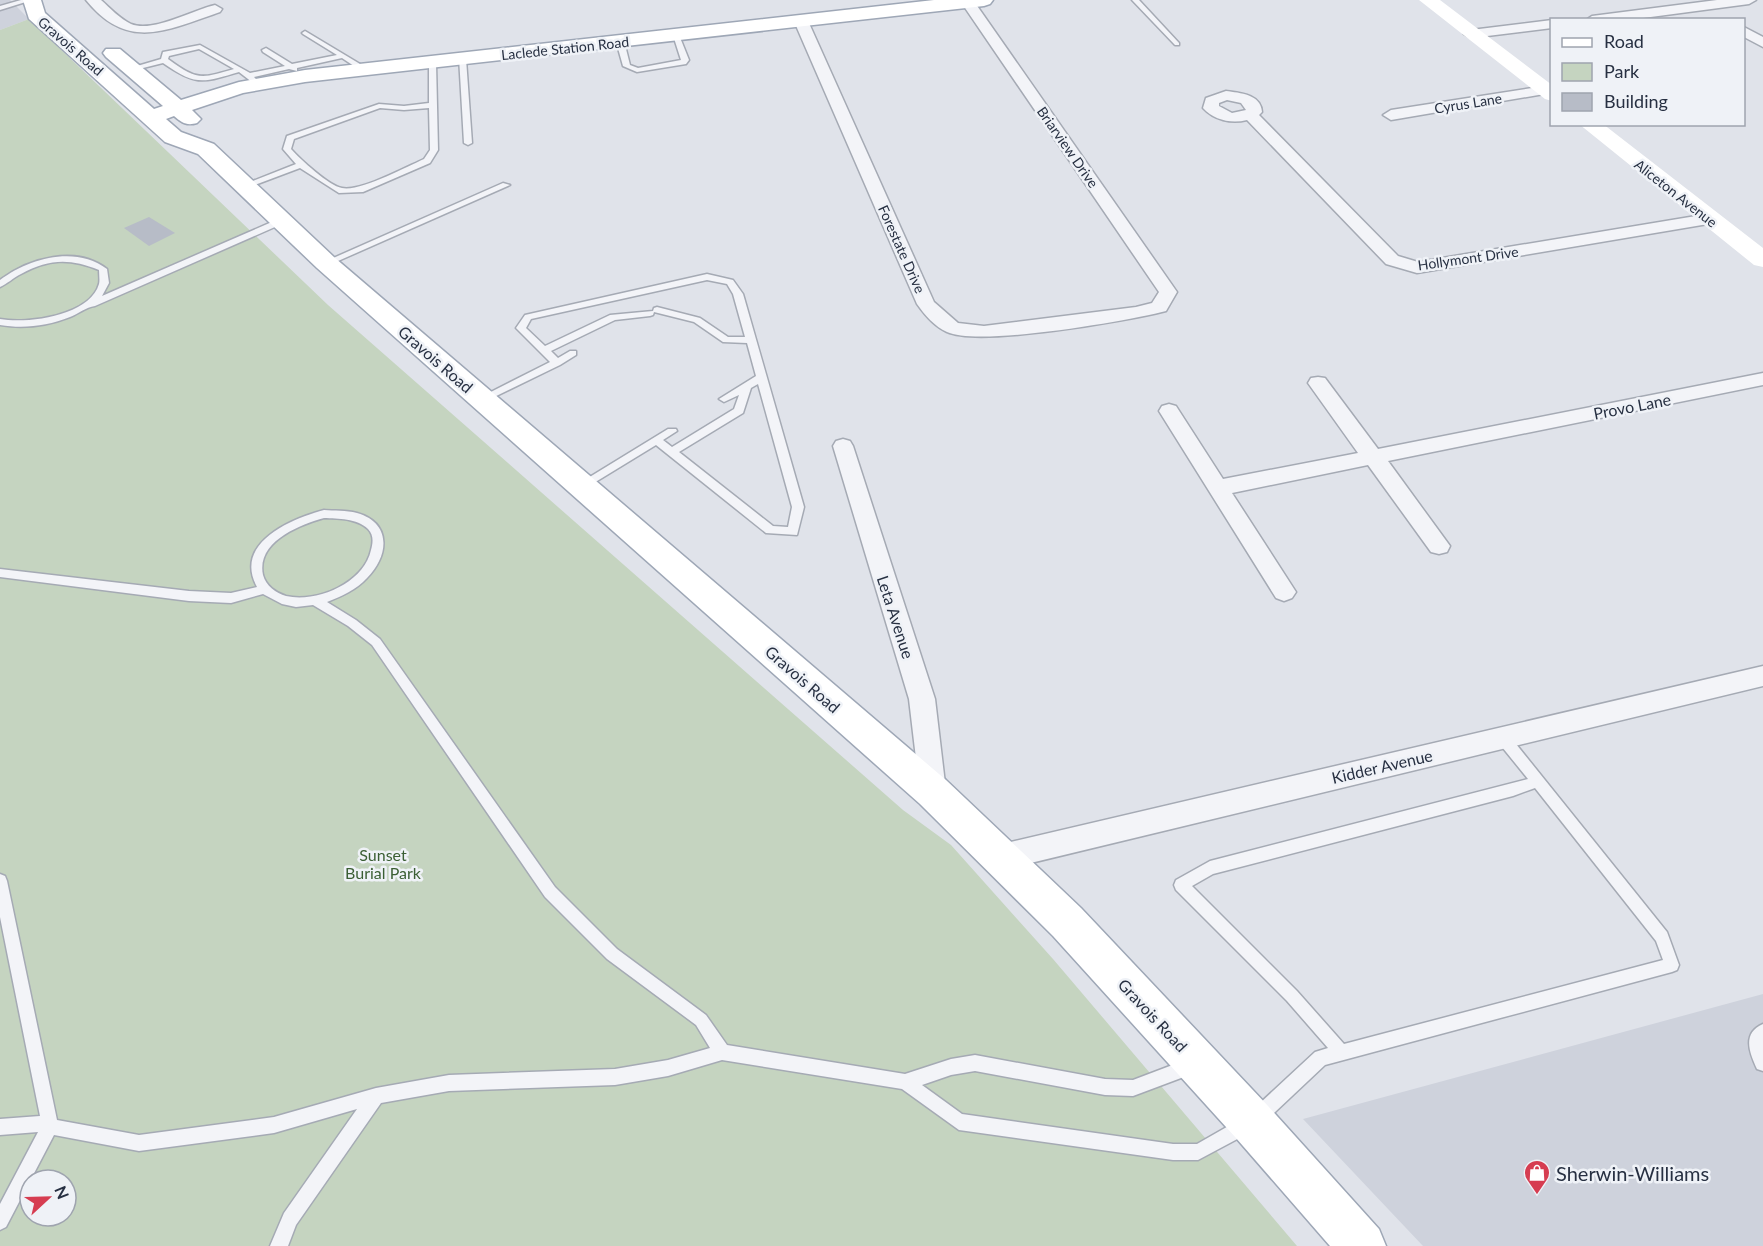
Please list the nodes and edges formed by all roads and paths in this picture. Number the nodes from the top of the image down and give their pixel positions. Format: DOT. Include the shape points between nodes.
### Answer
graph roads {
  1 [pos="31,0"];
  2 [pos="93,0"];
  3 [pos="1135,0"];
  4 [pos="1428,0"];
  5 [pos="1749,0"];
  6 [pos="976,1"];
  7 [pos="1703,6"];
  8 [pos="0,8"];
  9 [pos="215,9"];
  10 [pos="1608,18"];
  11 [pos="1722,18"];
  12 [pos="70,20"];
  13 [pos="801,21"];
  14 [pos="1550,24"];
  15 [pos="1745,32"];
  16 [pos="305,33"];
  17 [pos="1471,34"];
  18 [pos="676,35"];
  19 [pos="96,39"];
  20 [pos="620,41"];
  21 [pos="1177,44"];
  22 [pos="1763,44"];
  23 [pos="266,50"];
  24 [pos="343,56"];
  25 [pos="462,59"];
  26 [pos="164,60"];
  27 [pos="432,63"];
  28 [pos="131,69"];
  29 [pos="238,70"];
  30 [pos="366,70"];
  31 [pos="298,72"];
  32 [pos="254,79"];
  33 [pos="225,92"];
  34 [pos="1548,92"];
  35 [pos="160,93"];
  36 [pos="432,105"];
  37 [pos="177,108"];
  38 [pos="1250,115"];
  39 [pos="1391,115"];
  40 [pos="151,117"];
  41 [pos="1592,126"];
  42 [pos="468,143"];
  43 [pos="206,149"];
  44 [pos="301,165"];
  45 [pos="506,185"];
  46 [pos="244,186"];
  47 [pos="1708,219"];
  48 [pos="281,221"];
  49 [pos="1763,260"];
  50 [pos="326,263"];
  51 [pos="0,284"];
  52 [pos="650,290"];
  53 [pos="1168,292"];
  54 [pos="80,309"];
  55 [pos="654,312"];
  56 [pos="0,322"];
  57 [pos="632,322"];
  58 [pos="752,340"];
  59 [pos="543,351"];
  60 [pos="573,354"];
  61 [pos="557,363"];
  62 [pos="761,378"];
  63 [pos="1763,380"];
  64 [pos="1318,383"];
  65 [pos="746,387"];
  66 [pos="482,399"];
  67 [pos="724,399"];
  68 [pos="1169,411"];
  69 [pos="672,431"];
  70 [pos="656,440"];
  71 [pos="843,446"];
  72 [pos="671,452"];
  73 [pos="1372,459"];
  74 [pos="580,486"];
  75 [pos="1218,488"];
  76 [pos="1438,546"];
  77 [pos="0,573"];
  78 [pos="263,590"];
  79 [pos="1284,592"];
  80 [pos="316,601"];
  81 [pos="1763,676"];
  82 [pos="1503,738"];
  83 [pos="1539,782"];
  84 [pos="933,792"];
  85 [pos="1002,856"];
  86 [pos="0,880"];
  87 [pos="1763,1032"];
  88 [pos="722,1052"];
  89 [pos="1342,1053"];
  90 [pos="1198,1063"];
  91 [pos="1763,1063"];
  92 [pos="904,1082"];
  93 [pos="376,1096"];
  94 [pos="1252,1122"];
  95 [pos="50,1126"];
  96 [pos="0,1127"];
  97 [pos="0,1221"];
  98 [pos="279,1246"];
  99 [pos="1362,1246"];
  1 -- 8 [label="lane"];
  1 -- 12 [label="main road, Gravois Road" via="56,9"];
  1 -- 40 [label="main road, Gravois Road" via="36,15"];
  2 -- 9 [label="street" via="125,26 136,30 150,30"];
  3 -- 21 [label="lane"];
  4 -- 17 [label="main road"];
  5 -- 7 [label="street"];
  6 -- 13 [label="main road, Laclede Station Road"];
  6 -- 53 [label="street, Briarview Drive"];
  7 -- 10 [label="street"];
  7 -- 11 [label="street"];
  13 -- 18 [label="main road, Laclede Station Road"];
  13 -- 53 [label="street, Forestate Drive" via="926,304 938,317 953,328 984,332 1136,313 1159,307"];
  14 -- 17 [label="street"];
  15 -- 22 [label="street"];
  16 -- 24 [label="lane"];
  17 -- 34 [label="main road"];
  18 -- 20 [label="main road, Laclede Station Road"];
  18 -- 20 [label="lane" via="683,62 637,70 627,66"];
  19 -- 28 [label="main road, Gravois Road"];
  20 -- 25 [label="main road, Laclede Station Road"];
  23 -- 31 [label="lane"];
  24 -- 30 [label="lane"];
  24 -- 31 [label="lane"];
  25 -- 27 [label="main road, Laclede Station Road"];
  25 -- 42 [label="lane"];
  26 -- 28 [label="lane"];
  26 -- 29 [label="lane" via="190,79 201,81"];
  26 -- 29 [label="lane" via="166,54 200,47"];
  27 -- 30 [label="main road, Laclede Station Road"];
  27 -- 36 [label="lane"];
  28 -- 35 [label="main road, Gravois Road"];
  29 -- 32 [label="lane"];
  30 -- 31 [label="main road, Laclede Station Road"];
  31 -- 32 [label="main road, Laclede Station Road"];
  32 -- 33 [label="main road, Laclede Station Road"];
  33 -- 35 [label="main road"];
  33 -- 37 [label="main road, Laclede Station Road"];
  34 -- 39 [label="street, Cyrus Lane"];
  35 -- 37 [label="main road, Gravois Road"];
  36 -- 44 [label="lane" via="379,106 290,138 287,149"];
  36 -- 44 [label="lane" via="434,150 427,161 360,189 339,191"];
  37 -- 40 [label="main road, Laclede Station Road"];
  37 -- 43 [label="main road, Gravois Road" via="200,129"];
  38 -- 47 [label="street, Hollymont Drive" via="1392,260 1417,268"];
  40 -- 43 [label="main road, Gravois Road" via="172,136"];
  41 -- 47 [label="main road, Aliceton Avenue"];
  43 -- 46 [label="main road, Gravois Road"];
  44 -- 46 [label="lane"];
  45 -- 50 [label="lane"];
  46 -- 48 [label="main road, Gravois Road"];
  47 -- 49 [label="main road, Aliceton Avenue"];
  48 -- 50 [label="main road, Gravois Road"];
  48 -- 54 [label="lane"];
  50 -- 66 [label="main road, Gravois Road"];
  51 -- 54 [label="lane" via="42,263 79,260 103,269 106,278 104,288"];
  52 -- 55 [label="lane"];
  52 -- 58 [label="lane" via="707,277 730,282 738,294"];
  52 -- 59 [label="lane" via="528,316 521,328"];
  54 -- 56 [label="lane" via="42,323"];
  55 -- 57 [label="lane"];
  55 -- 58 [label="lane" via="697,320 726,340"];
  55 -- 59 [label="lane" via="613,317"];
  58 -- 62 [label="lane"];
  59 -- 61 [label="lane"];
  60 -- 61 [label="lane"];
  61 -- 66 [label="lane"];
  62 -- 65 [label="lane"];
  62 -- 72 [label="lane" via="798,507 793,532 770,530"];
  63 -- 73 [label="street, Provo Lane"];
  64 -- 73 [label="street"];
  65 -- 67 [label="lane"];
  65 -- 72 [label="lane" via="739,411"];
  66 -- 74 [label="main road, Gravois Road"];
  68 -- 75 [label="street"];
  69 -- 70 [label="lane"];
  70 -- 72 [label="lane"];
  70 -- 74 [label="lane"];
  71 -- 84 [label="street, Leta Avenue" via="922,699"];
  73 -- 75 [label="street, Provo Lane"];
  73 -- 76 [label="street"];
  74 -- 84 [label="main road, Gravois Road"];
  75 -- 79 [label="street"];
  77 -- 78 [label="lane" via="189,596 231,598"];
  78 -- 80 [label="lane" via="285,601"];
  78 -- 80 [label="lane" via="257,578 262,551 288,527 324,514 357,517 370,524 378,534 380,546 367,573 335,595"];
  80 -- 88 [label="lane" via="376,642 550,892 612,954 701,1020"];
  81 -- 82 [label="street, Kidder Avenue"];
  82 -- 83 [label="lane"];
  82 -- 85 [label="street, Kidder Avenue"];
  83 -- 89 [label="lane" via="1662,937 1672,966"];
  83 -- 89 [label="lane" via="1210,868 1181,885 1292,996"];
  84 -- 85 [label="main road, Gravois Road"];
  85 -- 90 [label="main road, Gravois Road"];
  86 -- 95 [label="lane"];
  87 -- 91 [label="lane" via="1757,1037 1757,1052"];
  88 -- 92 [label="lane"];
  88 -- 93 [label="lane" via="668,1068 615,1077 449,1083"];
  89 -- 94 [label="lane" via="1322,1058"];
  90 -- 92 [label="lane" via="1133,1088 1105,1087 975,1063"];
  90 -- 94 [label="main road, Gravois Road"];
  92 -- 94 [label="lane" via="959,1122 1173,1152 1198,1152"];
  93 -- 95 [label="lane" via="274,1125 139,1143"];
  93 -- 98 [label="lane" via="290,1219"];
  94 -- 99 [label="main road, Gravois Road"];
  95 -- 96 [label="lane"];
  95 -- 97 [label="lane"];
}
